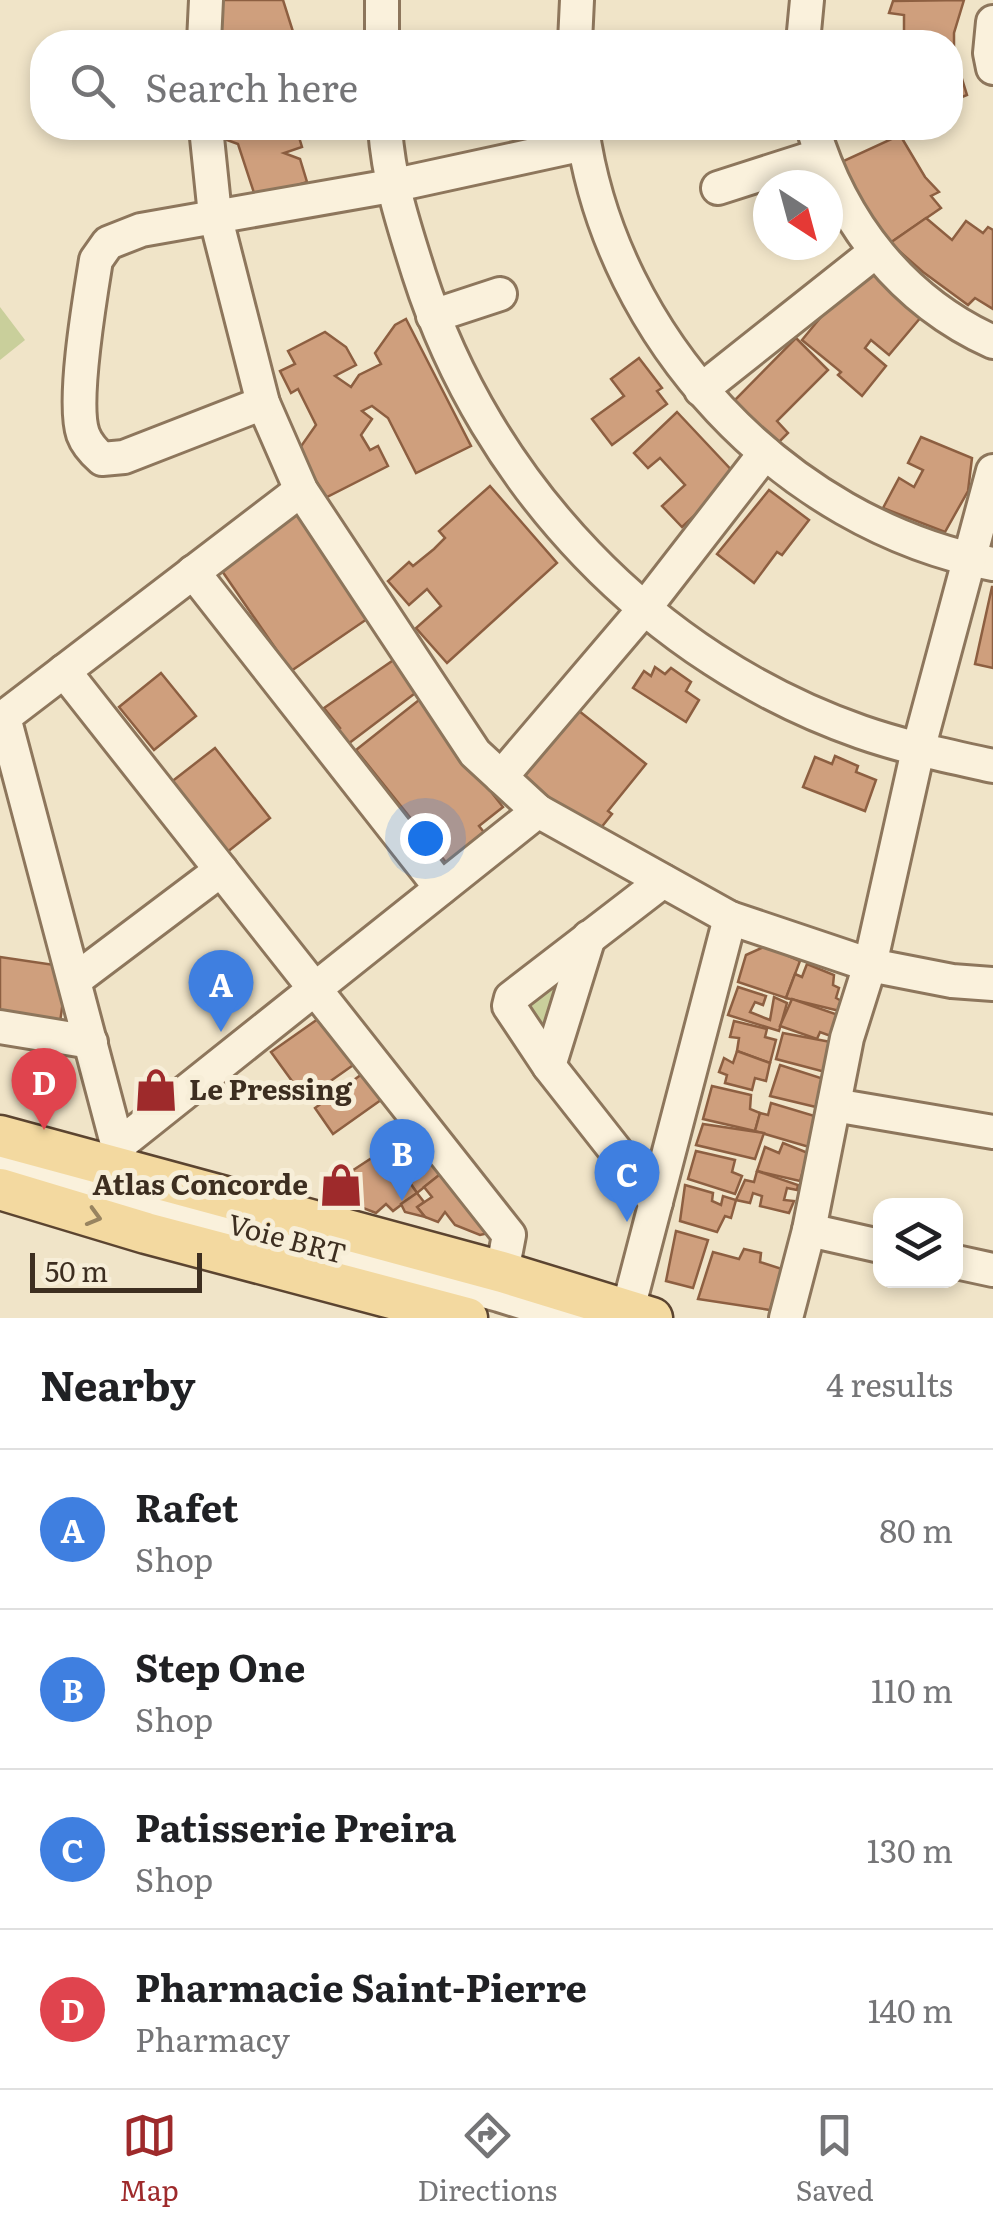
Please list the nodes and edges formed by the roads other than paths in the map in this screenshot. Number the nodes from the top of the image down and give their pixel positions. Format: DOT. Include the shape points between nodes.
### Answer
graph roads {
  1 [pos="206,0"];
  2 [pos="382,0"];
  3 [pos="577,0"];
  4 [pos="807,0"];
  5 [pos="993,22"];
  6 [pos="205,30"];
  7 [pos="382,30"];
  8 [pos="576,30"];
  9 [pos="804,30"];
  10 [pos="993,68"];
  11 [pos="207,140"];
  12 [pos="386,140"];
  13 [pos="568,140"];
  14 [pos="584,140"];
  15 [pos="817,141"];
  16 [pos="391,186"];
  17 [pos="718,188"];
  18 [pos="216,216"];
  19 [pos="875,252"];
  20 [pos="500,294"];
  21 [pos="432,316"];
  22 [pos="993,342"];
  23 [pos="701,390"];
  24 [pos="263,403"];
  25 [pos="765,453"];
  26 [pos="993,471"];
  27 [pos="301,490"];
  28 [pos="981,562"];
  29 [pos="193,572"];
  30 [pos="644,608"];
  31 [pos="64,671"];
  32 [pos="918,750"];
  33 [pos="993,766"];
  34 [pos="501,777"];
  35 [pos="538,811"];
  36 [pos="221,870"];
  37 [pos="662,881"];
  38 [pos="441,888"];
  39 [pos="730,918"];
  40 [pos="589,937"];
  41 [pos="870,965"];
  42 [pos="75,980"];
  43 [pos="993,984"];
  44 [pos="315,989"];
  45 [pos="0,1027"];
  46 [pos="92,1042"];
  47 [pos="549,1066"];
  48 [pos="834,1104"];
  49 [pos="993,1132"];
  50 [pos="0,1136"];
  51 [pos="122,1157"];
  52 [pos="0,1161"];
  53 [pos="0,1190"];
  54 [pos="656,1202"];
  55 [pos="809,1230"];
  56 [pos="873,1244"];
  57 [pos="963,1264"];
  58 [pos="993,1270"];
  59 [pos="502,1272"];
  60 [pos="640,1314"];
  61 [pos="468,1318"];
  62 [pos="573,1318"];
  63 [pos="786,1318"];
  1 -- 6 [label="street"];
  2 -- 7 [label="street"];
  3 -- 8 [label="street"];
  4 -- 9 [label="street"];
  5 -- 10 [label="street"];
  11 -- 18 [label="street"];
  12 -- 16 [label="street"];
  13 -- 16 [label="street"];
  14 -- 23 [label="street" via="597,198 624,266"];
  15 -- 17 [label="street"];
  15 -- 19 [label="street" via="835,189"];
  16 -- 18 [label="street"];
  16 -- 21 [label="street"];
  18 -- 24 [label="street"];
  18 -- 24 [label="street" via="122,235 98,255 81,389 84,436 102,459 124,458"];
  19 -- 22 [label="street" via="927,302"];
  19 -- 23 [label="street"];
  20 -- 21 [label="street"];
  21 -- 30 [label="street" via="460,380 511,465 573,541"];
  23 -- 25 [label="street"];
  24 -- 27 [label="street"];
  25 -- 28 [label="street" via="861,518"];
  25 -- 30 [label="street"];
  26 -- 28 [label="street"];
  27 -- 29 [label="street"];
  27 -- 34 [label="street" via="475,753"];
  28 -- 32 [label="street"];
  29 -- 31 [label="street"];
  29 -- 38 [label="street"];
  30 -- 32 [label="street" via="694,646 788,700"];
  30 -- 34 [label="street"];
  31 -- 36 [label="street"];
  31 -- 42 [label="street" via="4,717"];
  32 -- 33 [label="street"];
  32 -- 41 [label="street"];
  34 -- 35 [label="street"];
  35 -- 37 [label="street"];
  35 -- 38 [label="street"];
  36 -- 42 [label="street"];
  36 -- 44 [label="street"];
  37 -- 39 [label="street"];
  37 -- 40 [label="street"];
  38 -- 44 [label="street"];
  39 -- 41 [label="street"];
  39 -- 54 [label="street"];
  40 -- 47 [label="street"];
  40 -- 47 [label="street" via="509,1006"];
  41 -- 43 [label="street"];
  41 -- 48 [label="street"];
  42 -- 46 [label="street"];
  44 -- 51 [label="street"];
  44 -- 59 [label="street" via="509,1235"];
  45 -- 46 [label="street"];
  46 -- 51 [label="street"];
  47 -- 54 [label="street"];
  48 -- 49 [label="street"];
  48 -- 55 [label="street"];
  50 -- 51 [label="main road"];
  51 -- 59 [label="main road"];
  52 -- 62 [label="street, Voie BRT"];
  53 -- 61 [label="main road, one-way"];
  54 -- 60 [label="street"];
  55 -- 56 [label="street"];
  55 -- 63 [label="street"];
  57 -- 58 [label="street"];
  59 -- 60 [label="main road"];
}
